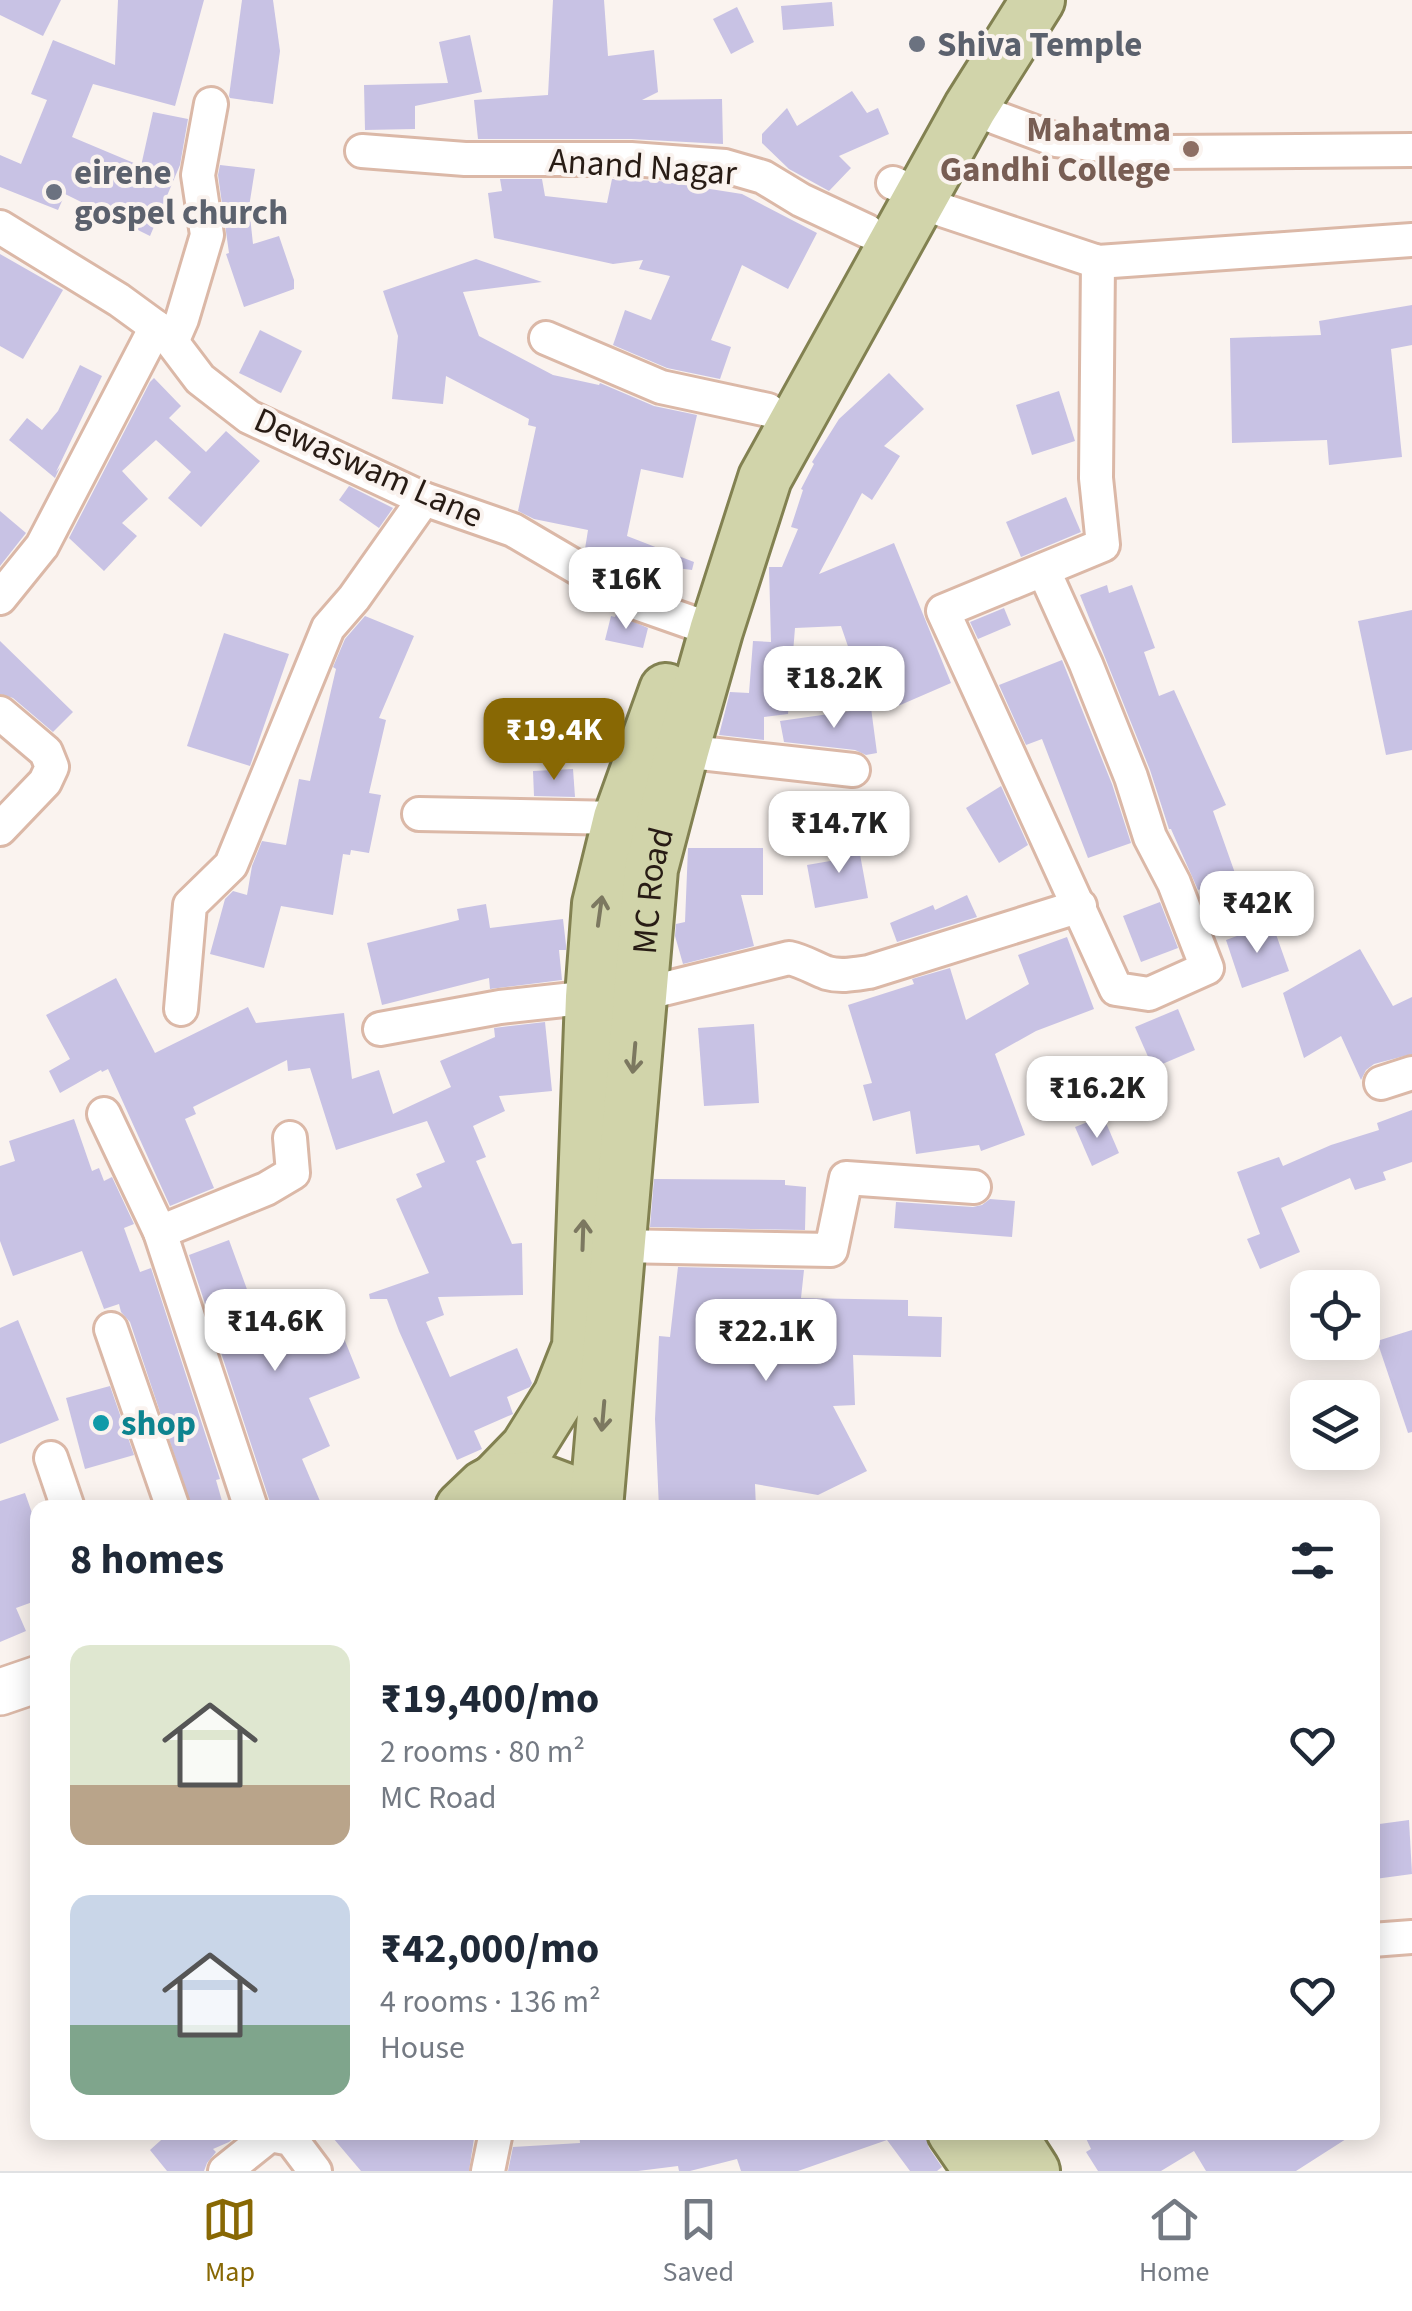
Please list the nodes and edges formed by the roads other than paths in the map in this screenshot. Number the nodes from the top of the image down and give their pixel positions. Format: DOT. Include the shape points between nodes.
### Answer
graph roads {
  1 [pos="995,0"];
  2 [pos="1038,0"];
  3 [pos="211,104"];
  4 [pos="970,108"];
  5 [pos="1412,150"];
  6 [pos="362,151"];
  7 [pos="907,189"];
  8 [pos="0,227"];
  9 [pos="867,230"];
  10 [pos="1412,240"];
  11 [pos="1098,262"];
  12 [pos="164,335"];
  13 [pos="546,338"];
  14 [pos="768,410"];
  15 [pos="424,498"];
  16 [pos="1044,571"];
  17 [pos="0,598"];
  18 [pos="703,627"];
  19 [pos="0,713"];
  20 [pos="682,751"];
  21 [pos="853,770"];
  22 [pos="418,814"];
  23 [pos="620,818"];
  24 [pos="0,830"];
  25 [pos="1080,906"];
  26 [pos="616,996"];
  27 [pos="181,1009"];
  28 [pos="380,1029"];
  29 [pos="104,1114"];
  30 [pos="290,1138"];
  31 [pos="974,1187"];
  32 [pos="160,1232"];
  33 [pos="617,1246"];
  34 [pos="111,1328"];
  35 [pos="51,1458"];
  36 [pos="478,1494"];
  37 [pos="65,1500"];
  38 [pos="170,1500"];
  39 [pos="248,1500"];
  40 [pos="574,1500"];
  41 [pos="597,1500"];
  42 [pos="30,1681"];
  43 [pos="0,1692"];
  44 [pos="1412,1937"];
  45 [pos="1380,1939"];
  46 [pos="264,2140"];
  47 [pos="293,2140"];
  48 [pos="494,2140"];
  49 [pos="978,2155"];
  50 [pos="225,2171"];
  51 [pos="315,2171"];
  52 [pos="488,2171"];
  53 [pos="1033,2171"];
  1 -- 7 [label="main road, MC Road"];
  2 -- 4 [label="main road, MC Road"];
  3 -- 12 [label="street" via="198,174 207,235 182,319"];
  4 -- 5 [label="street" via="1056,140 1168,152"];
  4 -- 7 [label="main road, MC Road"];
  6 -- 9 [label="street, Anand Nagar" via="724,166 763,177"];
  7 -- 9 [label="main road, MC Road"];
  7 -- 11 [label="street" via="942,210"];
  7 -- 18 [label="main road, MC Road" via="765,478"];
  8 -- 12 [label="street, Dewaswam Lane"];
  9 -- 14 [label="main road, MC Road"];
  10 -- 11 [label="street"];
  11 -- 16 [label="street" via="1096,478 1103,545"];
  12 -- 15 [label="street, Dewaswam Lane" via="200,379 249,417"];
  12 -- 17 [label="street" via="42,546"];
  13 -- 14 [label="street" via="661,387"];
  14 -- 18 [label="main road, MC Road"];
  15 -- 18 [label="street, Dewaswam Lane" via="513,530 639,604"];
  15 -- 27 [label="street" via="328,628 231,865 190,905"];
  16 -- 25 [label="street" via="944,611"];
  16 -- 25 [label="street" via="1207,968 1149,994 1116,990"];
  18 -- 20 [label="main road, MC Road"];
  18 -- 23 [label="main road, MC Road"];
  19 -- 24 [label="street" via="46,752 52,767"];
  20 -- 21 [label="street"];
  20 -- 26 [label="main road, MC Road"];
  22 -- 23 [label="street"];
  26 -- 23 [label="main road, MC Road, one-way" via="599,904"];
  25 -- 26 [label="street" via="868,972 840,975 789,958"];
  26 -- 28 [label="street" via="500,1007"];
  26 -- 33 [label="main road, MC Road, one-way"];
  36 -- 26 [label="main road, MC Road, one-way" via="526,1448 560,1395 579,1347"];
  29 -- 32 [label="street"];
  30 -- 32 [label="street" via="293,1173"];
  31 -- 33 [label="street" via="846,1178 831,1250"];
  32 -- 39 [label="street"];
  33 -- 41 [label="main road, MC Road, one-way"];
  34 -- 38 [label="street"];
  35 -- 37 [label="street"];
  36 -- 40 [label="main road" via="534,1478"];
  42 -- 43 [label="main road"];
  44 -- 45 [label="street"];
  46 -- 50 [label="street"];
  47 -- 51 [label="street"];
  48 -- 52 [label="street"];
  49 -- 53 [label="main road"];
}
